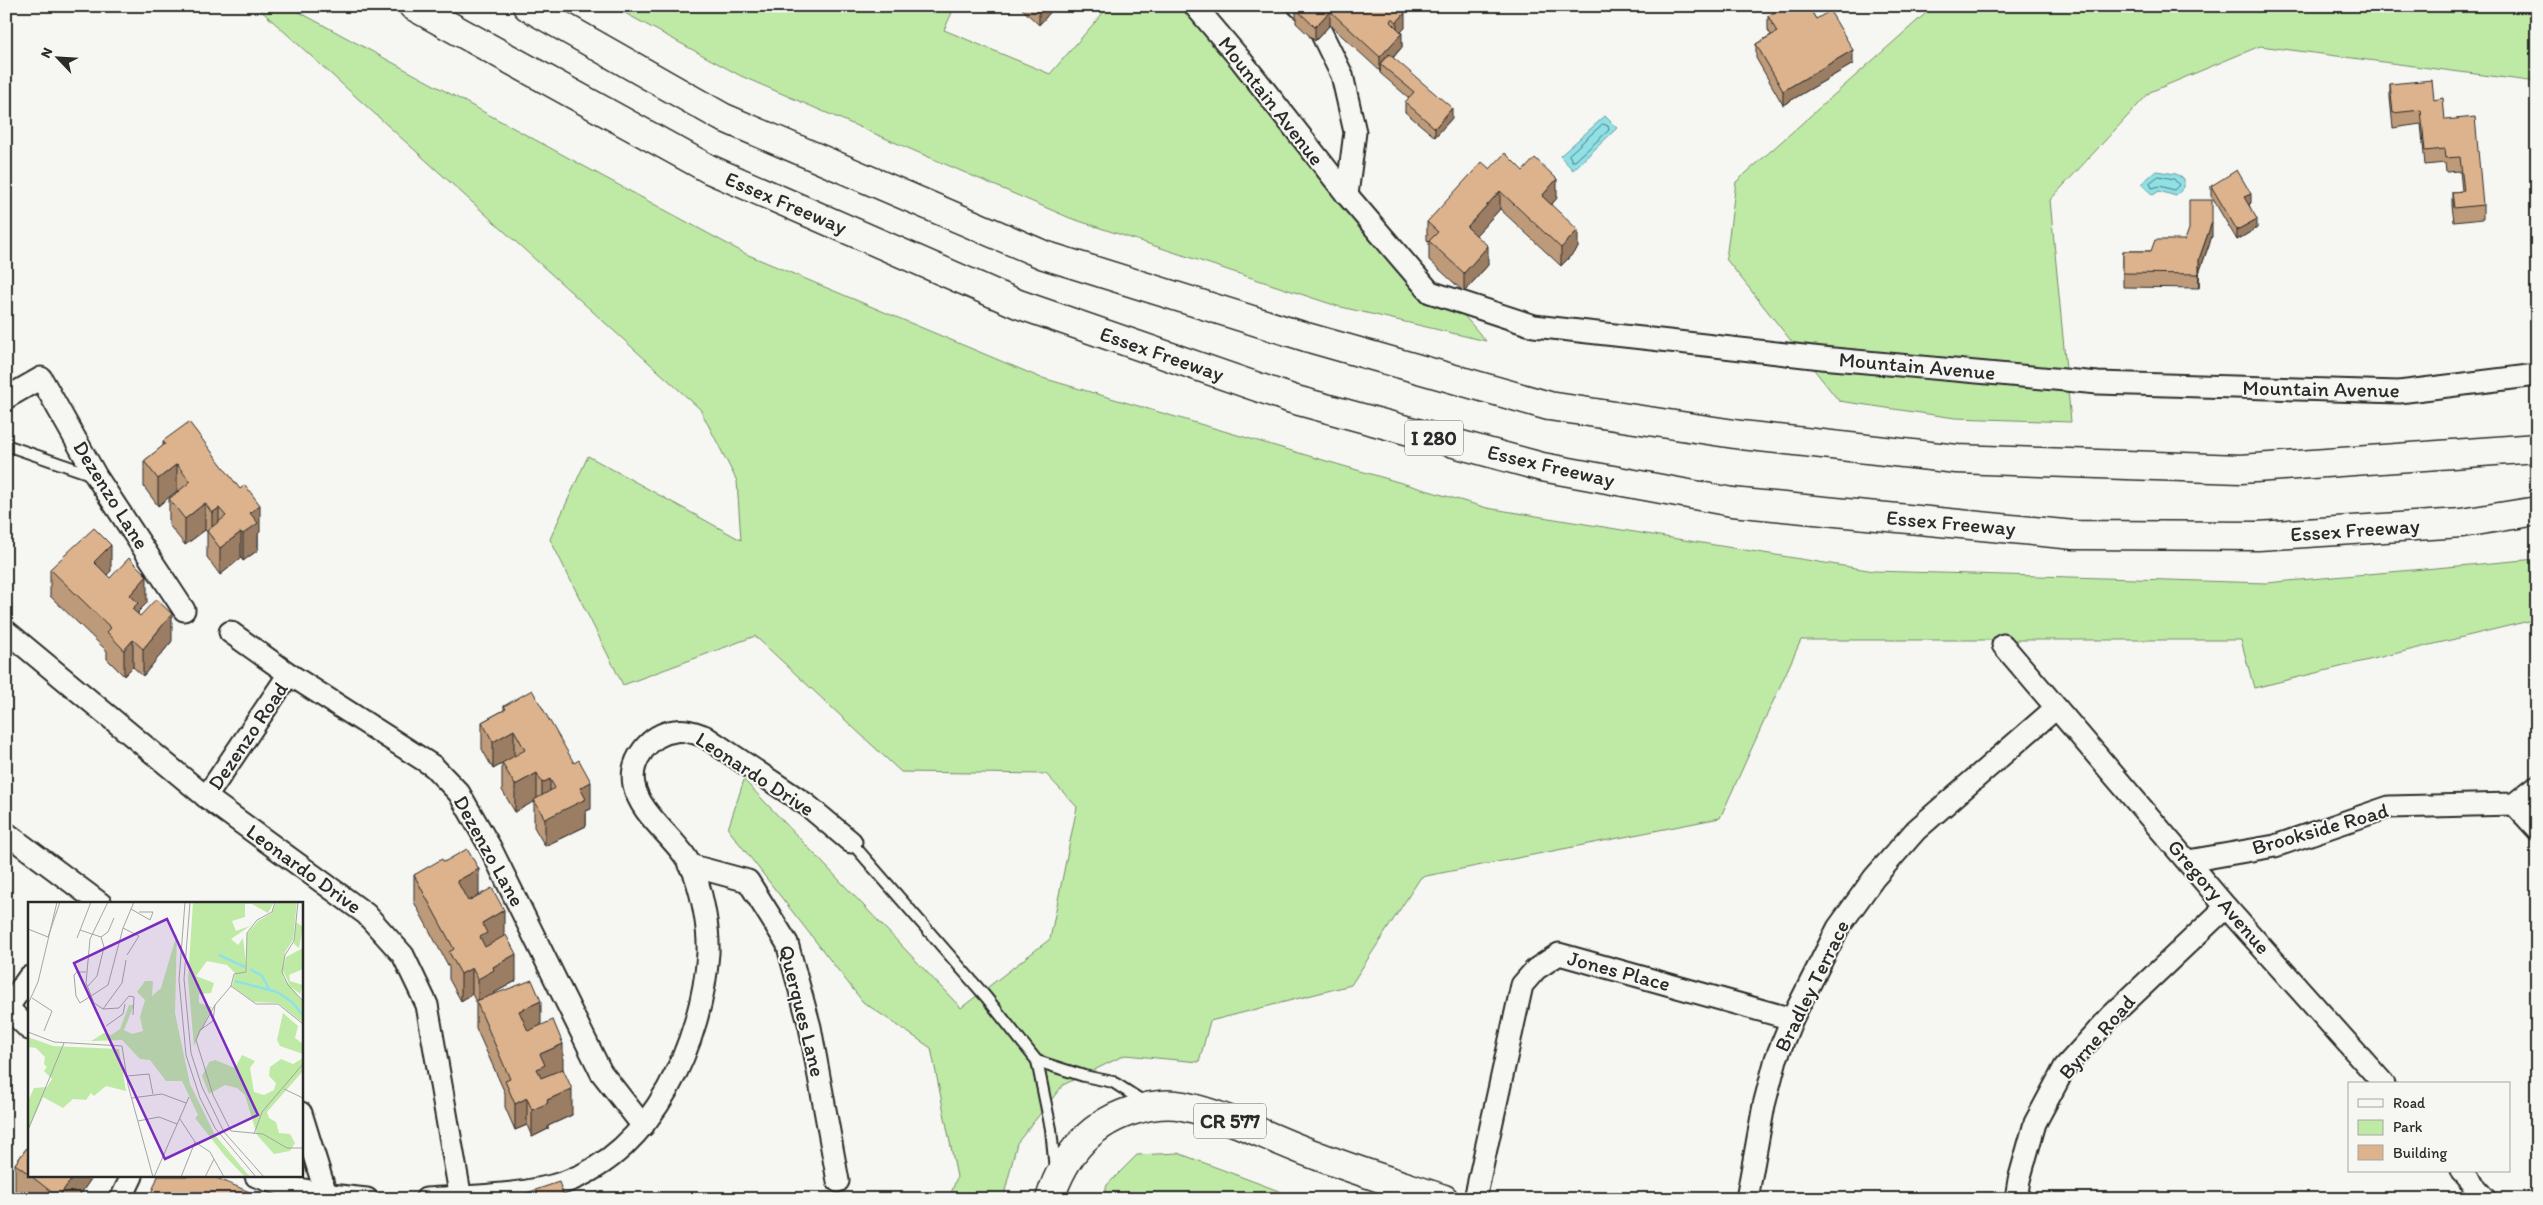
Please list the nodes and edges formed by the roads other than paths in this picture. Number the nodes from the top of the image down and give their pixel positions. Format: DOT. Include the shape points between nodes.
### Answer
graph roads {
  1 [pos="413,6"];
  2 [pos="527,6"];
  3 [pos="1195,6"];
  4 [pos="1299,6"];
  5 [pos="1347,195"];
  6 [pos="2537,375"];
  7 [pos="6,398"];
  8 [pos="6,446"];
  9 [pos="2537,448"];
  10 [pos="96,476"];
  11 [pos="2537,511"];
  12 [pos="184,610"];
  13 [pos="6,631"];
  14 [pos="230,632"];
  15 [pos="2003,645"];
  16 [pos="289,674"];
  17 [pos="2056,708"];
  18 [pos="2537,786"];
  19 [pos="206,797"];
  20 [pos="2514,804"];
  21 [pos="2537,829"];
  22 [pos="6,833"];
  23 [pos="851,842"];
  24 [pos="2188,861"];
  25 [pos="689,865"];
  26 [pos="88,900"];
  27 [pos="2226,907"];
  28 [pos="28,977"];
  29 [pos="7,1006"];
  30 [pos="1792,1019"];
  31 [pos="28,1028"];
  32 [pos="1037,1061"];
  33 [pos="2382,1082"];
  34 [pos="1150,1106"];
  35 [pos="302,1117"];
  36 [pos="643,1126"];
  37 [pos="2463,1172"];
  38 [pos="131,1178"];
  39 [pos="261,1178"];
  40 [pos="838,1181"];
  41 [pos="1053,1189"];
  42 [pos="326,1194"];
  43 [pos="461,1198"];
  44 [pos="120,1199"];
  45 [pos="367,1199"];
  46 [pos="426,1199"];
  47 [pos="1444,1199"];
  48 [pos="1475,1199"];
  49 [pos="1747,1199"];
  50 [pos="2016,1199"];
  51 [pos="2486,1199"];
  1 -- 11 [label="main road, Essex Freeway / I 280" via="708,169 1018,304 1292,399 1542,468 1732,502 2074,535 2258,536 2462,523"];
  2 -- 9 [label="main road" via="722,117 1044,255 1306,337 1549,406 1741,435 1957,459 2241,468"];
  3 -- 5 [label="street, Mountain Avenue"];
  4 -- 5 [label="street, Mountain Avenue" via="1314,18 1342,76 1355,132"];
  5 -- 6 [label="street, Mountain Avenue" via="1430,292 1534,326 1822,358 2098,383 2399,392"];
  7 -- 10 [label="street, Dezenzo Lane" via="41,378"];
  8 -- 10 [label="lane"];
  10 -- 12 [label="street, Dezenzo Lane"];
  13 -- 19 [label="street, Leonardo Drive"];
  14 -- 16 [label="street, Dezenzo Lane"];
  15 -- 17 [label="street, Gregory Avenue"];
  16 -- 19 [label="street, Dezenzo Road"];
  16 -- 36 [label="street, Dezenzo Lane" via="433,766 459,793 490,847 601,1072"];
  17 -- 24 [label="street, Gregory Avenue"];
  17 -- 30 [label="street, Bradley Terrace" via="1916,830 1874,878 1838,928"];
  18 -- 20 [label="street"];
  19 -- 43 [label="street, Leonardo Drive" via="366,914 403,955 427,1005"];
  20 -- 21 [label="street"];
  20 -- 24 [label="street, Brookside Road" via="2389,807 2275,846"];
  22 -- 26 [label="street"];
  23 -- 25 [label="street, Leonardo Drive" via="807,805 704,736 675,730 661,734 640,754 634,768 634,783 646,810 676,844"];
  23 -- 32 [label="lane" via="986,997"];
  24 -- 27 [label="street, Gregory Avenue"];
  25 -- 36 [label="street, Leonardo Drive" via="704,918 708,951 704,988 695,1030 667,1088"];
  25 -- 40 [label="street, Querques Lane" via="748,881 787,943 810,1027"];
  27 -- 33 [label="street, Gregory Avenue"];
  27 -- 50 [label="street, Byrne Road" via="2112,1015 2065,1067 2035,1124"];
  28 -- 29 [label="street"];
  29 -- 31 [label="street"];
  30 -- 48 [label="street, Jones Place" via="1558,954 1536,969 1522,985"];
  30 -- 49 [label="street, Bradley Terrace" via="1776,1059 1764,1105"];
  32 -- 34 [label="lane" via="1113,1082"];
  32 -- 41 [label="lane" via="1050,1129"];
  34 -- 41 [label="main road, CR 577" via="1125,1112 1090,1131 1075,1148"];
  34 -- 47 [label="main road, CR 577" via="1181,1105 1220,1117 1318,1156"];
  35 -- 42 [label="street"];
  36 -- 43 [label="street, Leonardo Drive" via="618,1151 565,1182 531,1190"];
  37 -- 51 [label="street"];
  38 -- 44 [label="street"];
  39 -- 42 [label="street"];
  42 -- 45 [label="street"];
  43 -- 46 [label="street, Leonardo Drive"];
}
